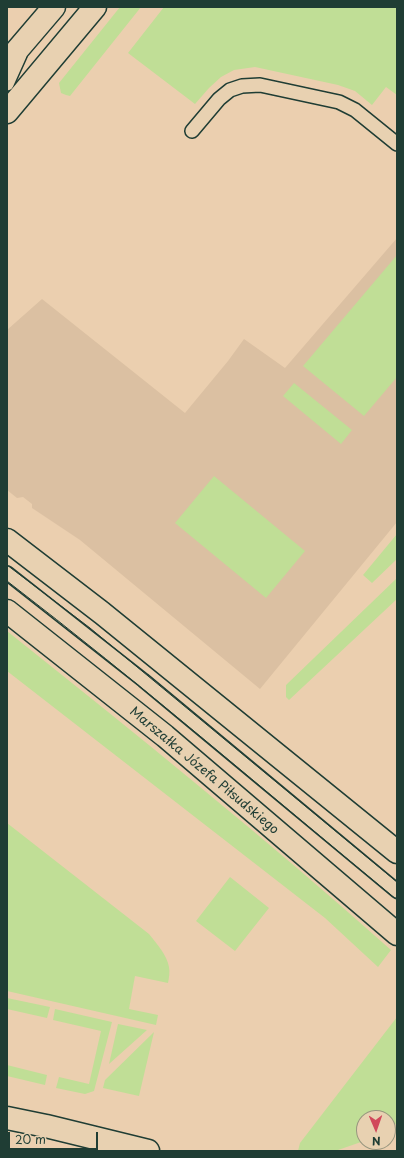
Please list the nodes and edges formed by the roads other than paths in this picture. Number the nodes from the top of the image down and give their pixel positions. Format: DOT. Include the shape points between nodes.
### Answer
graph roads {
  1 [pos="54,7"];
  2 [pos="95,7"];
  3 [pos="28,37"];
  4 [pos="7,62"];
  5 [pos="7,84"];
  6 [pos="7,112"];
  7 [pos="192,131"];
  8 [pos="397,144"];
  9 [pos="7,540"];
  10 [pos="7,573"];
  11 [pos="7,611"];
  12 [pos="397,852"];
  13 [pos="397,891"];
  14 [pos="397,934"];
  15 [pos="7,1118"];
  16 [pos="139,1150"];
  1 -- 3 [label="street"];
  2 -- 6 [label="street"];
  3 -- 4 [label="street"];
  3 -- 5 [label="lane"];
  7 -- 8 [label="lane" via="230,90 260,85 339,102 355,110"];
  9 -- 12 [label="street" via="102,613"];
  10 -- 13 [label="lane" via="143,680"];
  11 -- 14 [label="street, Marszałka Józefa Piłsudskiego" via="165,736"];
  15 -- 16 [label="street"];
}
